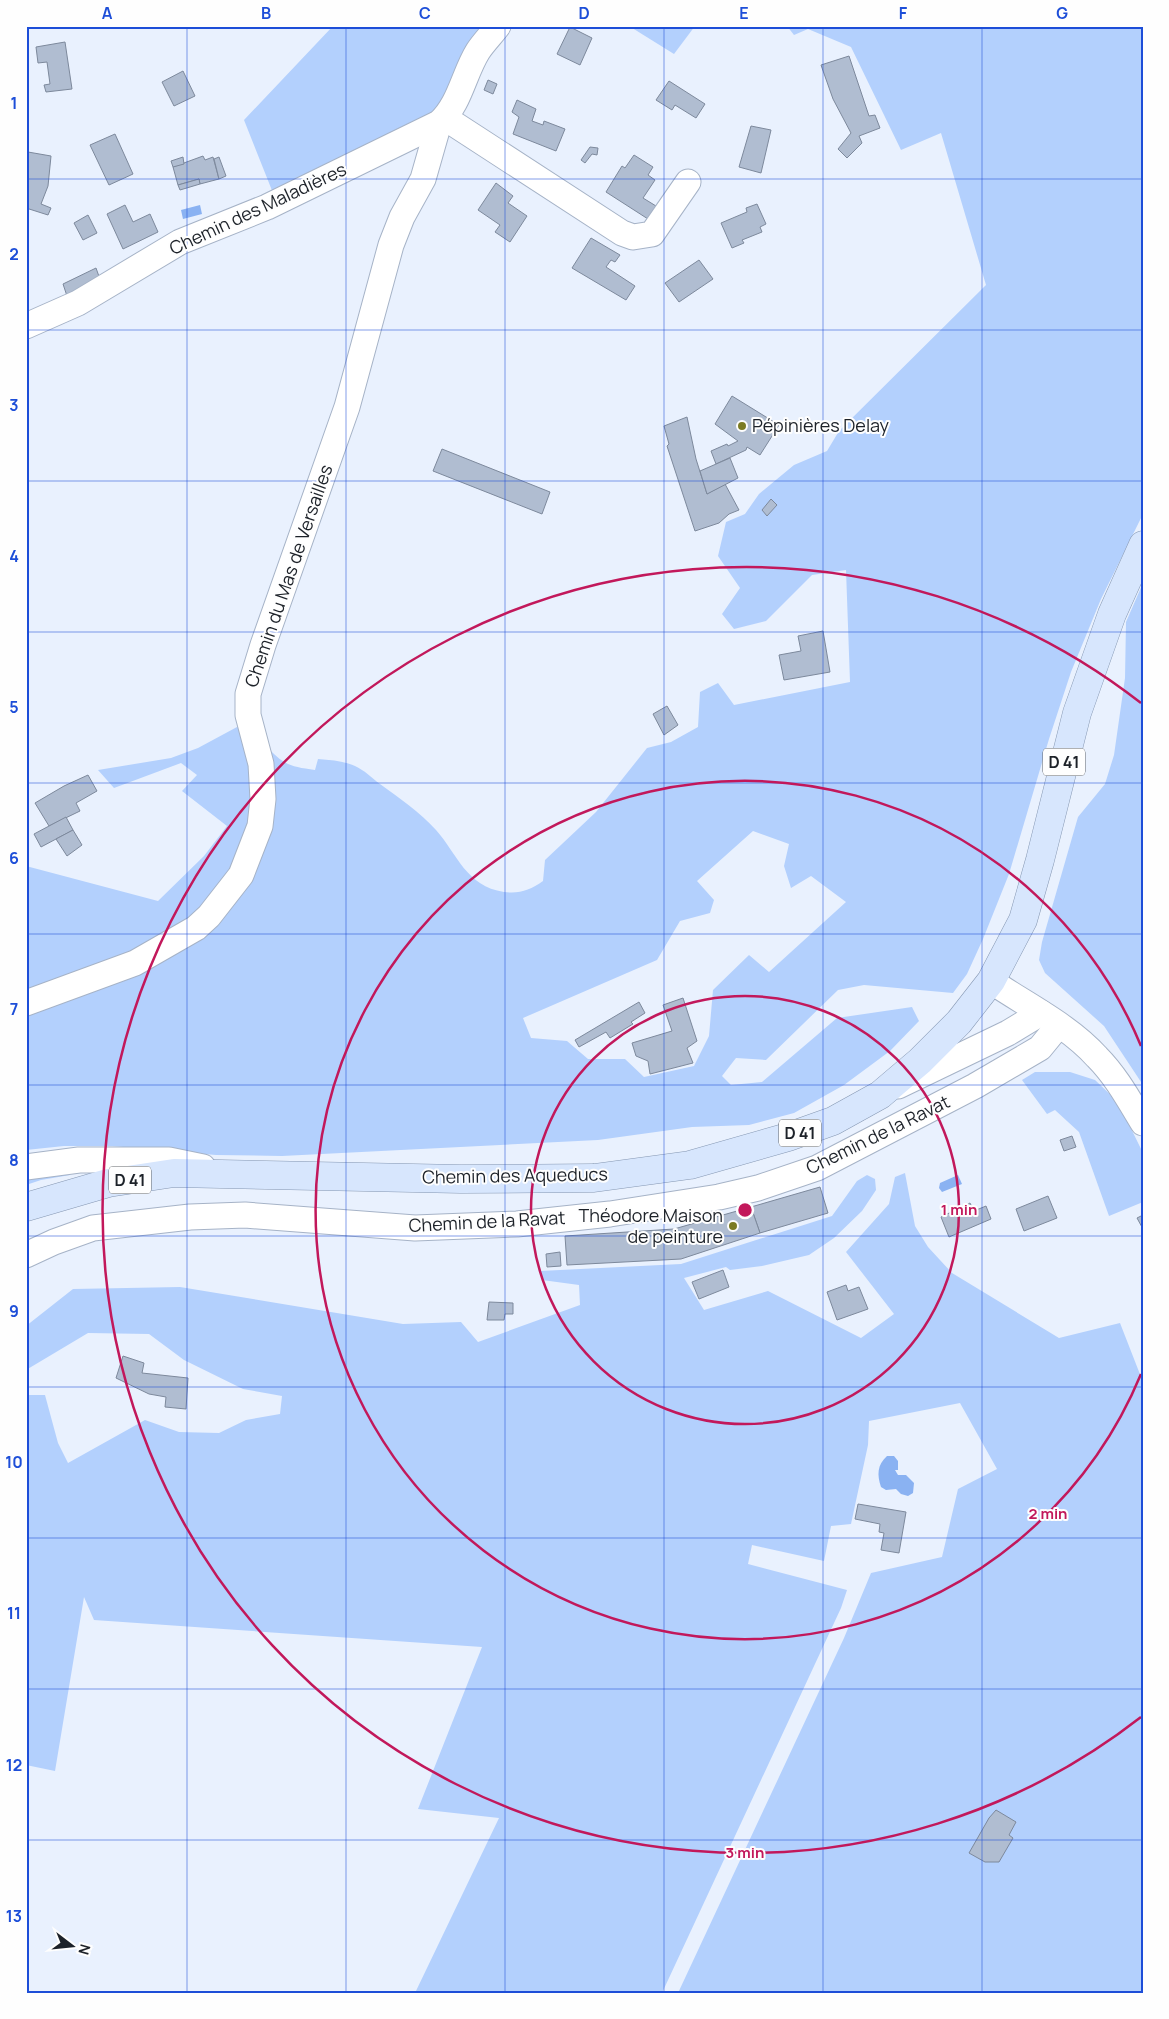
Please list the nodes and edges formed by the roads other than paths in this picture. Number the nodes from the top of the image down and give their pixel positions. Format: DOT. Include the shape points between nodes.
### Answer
graph roads {
  1 [pos="498,26"];
  2 [pos="442,121"];
  3 [pos="688,182"];
  4 [pos="26,326"];
  5 [pos="1143,545"];
  6 [pos="991,981"];
  7 [pos="26,1003"];
  8 [pos="1050,1019"];
  9 [pos="880,1095"];
  10 [pos="1143,1123"];
  11 [pos="26,1167"];
  12 [pos="238,1174"];
  13 [pos="26,1207"];
  14 [pos="26,1255"];
  1 -- 2 [label="street, Chemin du Mas de Versailles" via="478,51 466,80"];
  2 -- 3 [label="street" via="633,237 652,234"];
  2 -- 4 [label="street, Chemin des Maladières" via="267,207 180,242 78,303"];
  2 -- 7 [label="street, Chemin du Mas de Versailles" via="422,179 391,245 347,407 262,645 248,694 248,715 261,764 263,799 260,826 241,875 196,928 135,964"];
  5 -- 6 [label="main road, Chemin des Aqueducs / D 41" via="1112,614 1077,713 1023,920"];
  6 -- 8 [label="street"];
  6 -- 9 [label="main road, Chemin des Aqueducs / D 41" via="959,1022"];
  8 -- 9 [label="street" via="1008,1033"];
  8 -- 10 [label="street" via="1108,1068"];
  8 -- 14 [label="street, Chemin de la Ravat" via="1040,1048 983,1082 817,1168 719,1198 517,1224 415,1228 244,1216 190,1216 93,1228"];
  9 -- 12 [label="main road, Chemin des Aqueducs / D 41" via="833,1121 779,1140 690,1165 594,1178"];
  11 -- 12 [label="street" via="79,1160 169,1160"];
  12 -- 13 [label="main road, Chemin des Aqueducs / D 41" via="174,1173 118,1182"];
}
